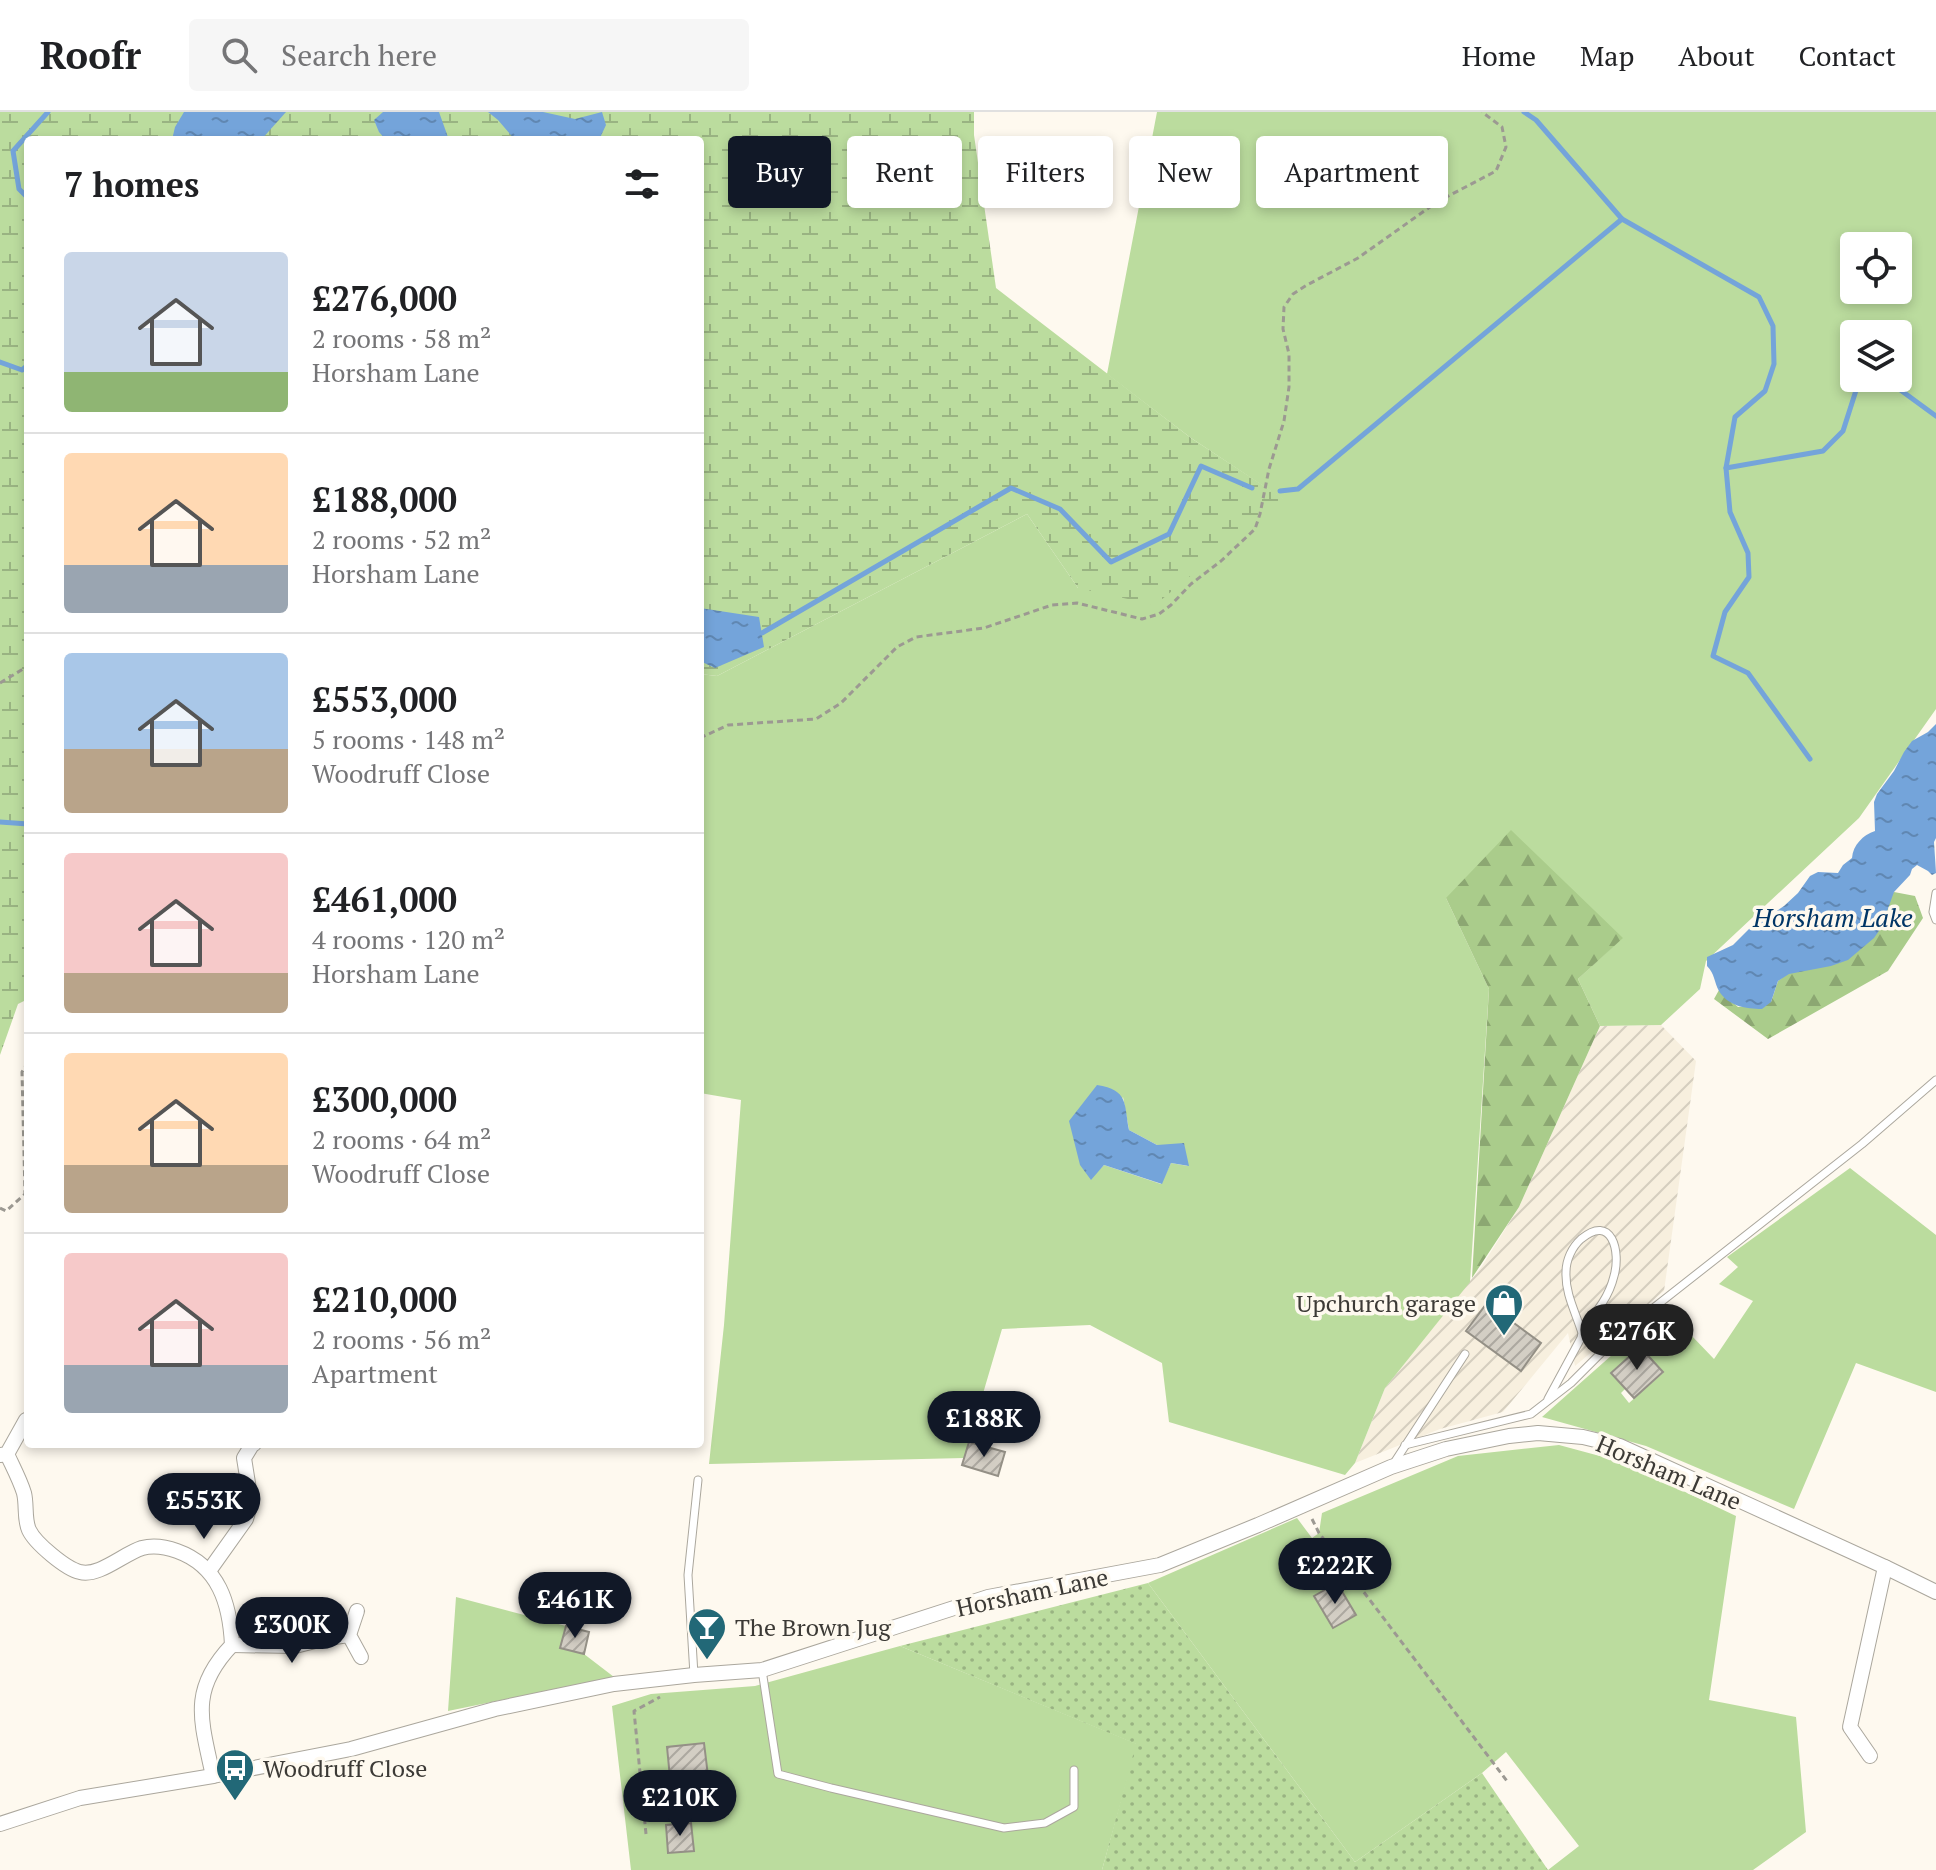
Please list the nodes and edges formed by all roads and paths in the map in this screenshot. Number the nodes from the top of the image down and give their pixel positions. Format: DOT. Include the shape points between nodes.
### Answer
graph roads {
  1 [pos="1482,112"];
  2 [pos="24,668"];
  3 [pos="0,683"];
  4 [pos="704,736"];
  5 [pos="1936,893"];
  6 [pos="1936,920"];
  7 [pos="24,1069"];
  8 [pos="1936,1080"];
  9 [pos="24,1153"];
  10 [pos="24,1195"];
  11 [pos="0,1208"];
  12 [pos="1581,1328"];
  13 [pos="1465,1354"];
  14 [pos="1547,1401"];
  15 [pos="24,1423"];
  16 [pos="1405,1445"];
  17 [pos="250,1448"];
  18 [pos="4,1454"];
  19 [pos="1391,1467"];
  20 [pos="698,1480"];
  21 [pos="1304,1505"];
  22 [pos="1885,1567"];
  23 [pos="209,1571"];
  24 [pos="1936,1592"];
  25 [pos="357,1611"];
  26 [pos="349,1635"];
  27 [pos="232,1645"];
  28 [pos="361,1657"];
  29 [pos="762,1670"];
  30 [pos="694,1675"];
  31 [pos="660,1697"];
  32 [pos="1870,1756"];
  33 [pos="1074,1770"];
  34 [pos="213,1776"];
  35 [pos="1507,1781"];
  36 [pos="0,1824"];
  37 [pos="646,1834"];
  1 -- 4 [label="path" via="1502,127 1506,147 1496,171 1307,285 1284,307 1289,387 1255,529 1171,605 1142,619 1077,603 1052,605 984,628 916,637 897,647 841,703 816,719 728,725"];
  2 -- 3 [label="path"];
  5 -- 6 [label="lane"];
  7 -- 9 [label="path"];
  8 -- 14 [label="lane" via="1619,1335"];
  10 -- 11 [label="path" via="6,1211"];
  12 -- 12 [label="lane" via="1566,1270 1578,1241 1599,1230 1616,1247 1614,1276 1607,1297"];
  12 -- 14 [label="lane" via="1581,1338"];
  13 -- 16 [label="lane"];
  14 -- 16 [label="lane" via="1531,1414"];
  15 -- 18 [label="street"];
  16 -- 19 [label="lane"];
  17 -- 23 [label="street" via="244,1458 251,1502 246,1519"];
  18 -- 23 [label="street" via="24,1494 28,1529 61,1562 81,1573 101,1570 144,1547 166,1547 192,1556"];
  19 -- 21 [label="street, Horsham Lane"];
  19 -- 22 [label="street, Horsham Lane" via="1509,1436 1545,1433 1598,1439"];
  20 -- 30 [label="lane" via="688,1575"];
  21 -- 29 [label="street, Horsham Lane" via="1160,1565 988,1597"];
  21 -- 35 [label="path" via="1319,1533"];
  22 -- 24 [label="street, Horsham Lane"];
  22 -- 32 [label="street" via="1850,1727"];
  23 -- 27 [label="street" via="231,1619"];
  25 -- 26 [label="street"];
  26 -- 27 [label="street" via="295,1646"];
  26 -- 28 [label="street"];
  27 -- 34 [label="street" via="204,1686 201,1721"];
  29 -- 30 [label="street, Horsham Lane"];
  29 -- 33 [label="lane" via="778,1774 1004,1828 1045,1823 1074,1807"];
  30 -- 34 [label="street, Horsham Lane" via="599,1687 351,1749"];
  31 -- 37 [label="path" via="634,1711"];
  34 -- 36 [label="street, Horsham Lane" via="80,1798"];
}
